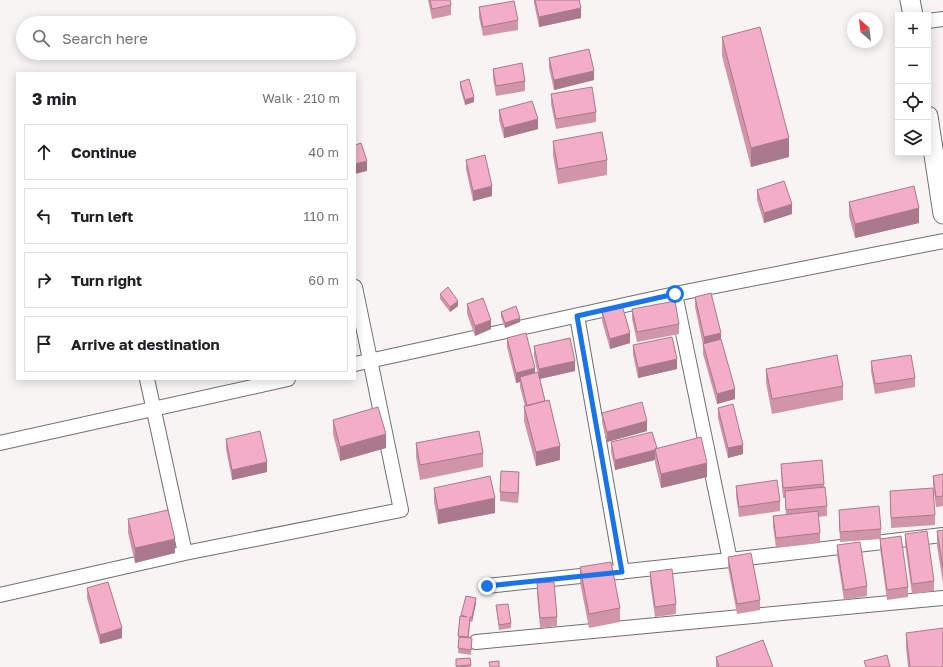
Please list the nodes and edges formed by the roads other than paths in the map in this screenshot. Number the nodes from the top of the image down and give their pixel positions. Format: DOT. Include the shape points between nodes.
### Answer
graph roads {
  1 [pos="910,0"];
  2 [pos="912,12"];
  3 [pos="943,19"];
  4 [pos="931,21"];
  5 [pos="929,120"];
  6 [pos="939,183"];
  7 [pos="943,214"];
  8 [pos="943,241"];
  9 [pos="356,292"];
  10 [pos="675,294"];
  11 [pos="577,316"];
  12 [pos="370,361"];
  13 [pos="356,364"];
  14 [pos="147,380"];
  15 [pos="277,380"];
  16 [pos="266,381"];
  17 [pos="154,409"];
  18 [pos="0,443"];
  19 [pos="943,535"];
  20 [pos="185,553"];
  21 [pos="730,560"];
  22 [pos="622,572"];
  23 [pos="487,586"];
  24 [pos="0,595"];
  25 [pos="943,598"];
  26 [pos="476,642"];
  1 -- 2 [label="main road"];
  3 -- 4 [label="street"];
  5 -- 6 [label="main road"];
  6 -- 7 [label="main road"];
  8 -- 10 [label="street"];
  9 -- 12 [label="street"];
  10 -- 11 [label="street"];
  10 -- 21 [label="street"];
  11 -- 12 [label="street"];
  11 -- 22 [label="street"];
  12 -- 13 [label="street"];
  12 -- 20 [label="street" via="401,510"];
  14 -- 17 [label="street"];
  15 -- 16 [label="street"];
  16 -- 17 [label="street"];
  17 -- 18 [label="street"];
  17 -- 20 [label="street"];
  19 -- 21 [label="street"];
  20 -- 24 [label="street"];
  21 -- 22 [label="street"];
  22 -- 23 [label="street"];
  25 -- 26 [label="street"];
}
